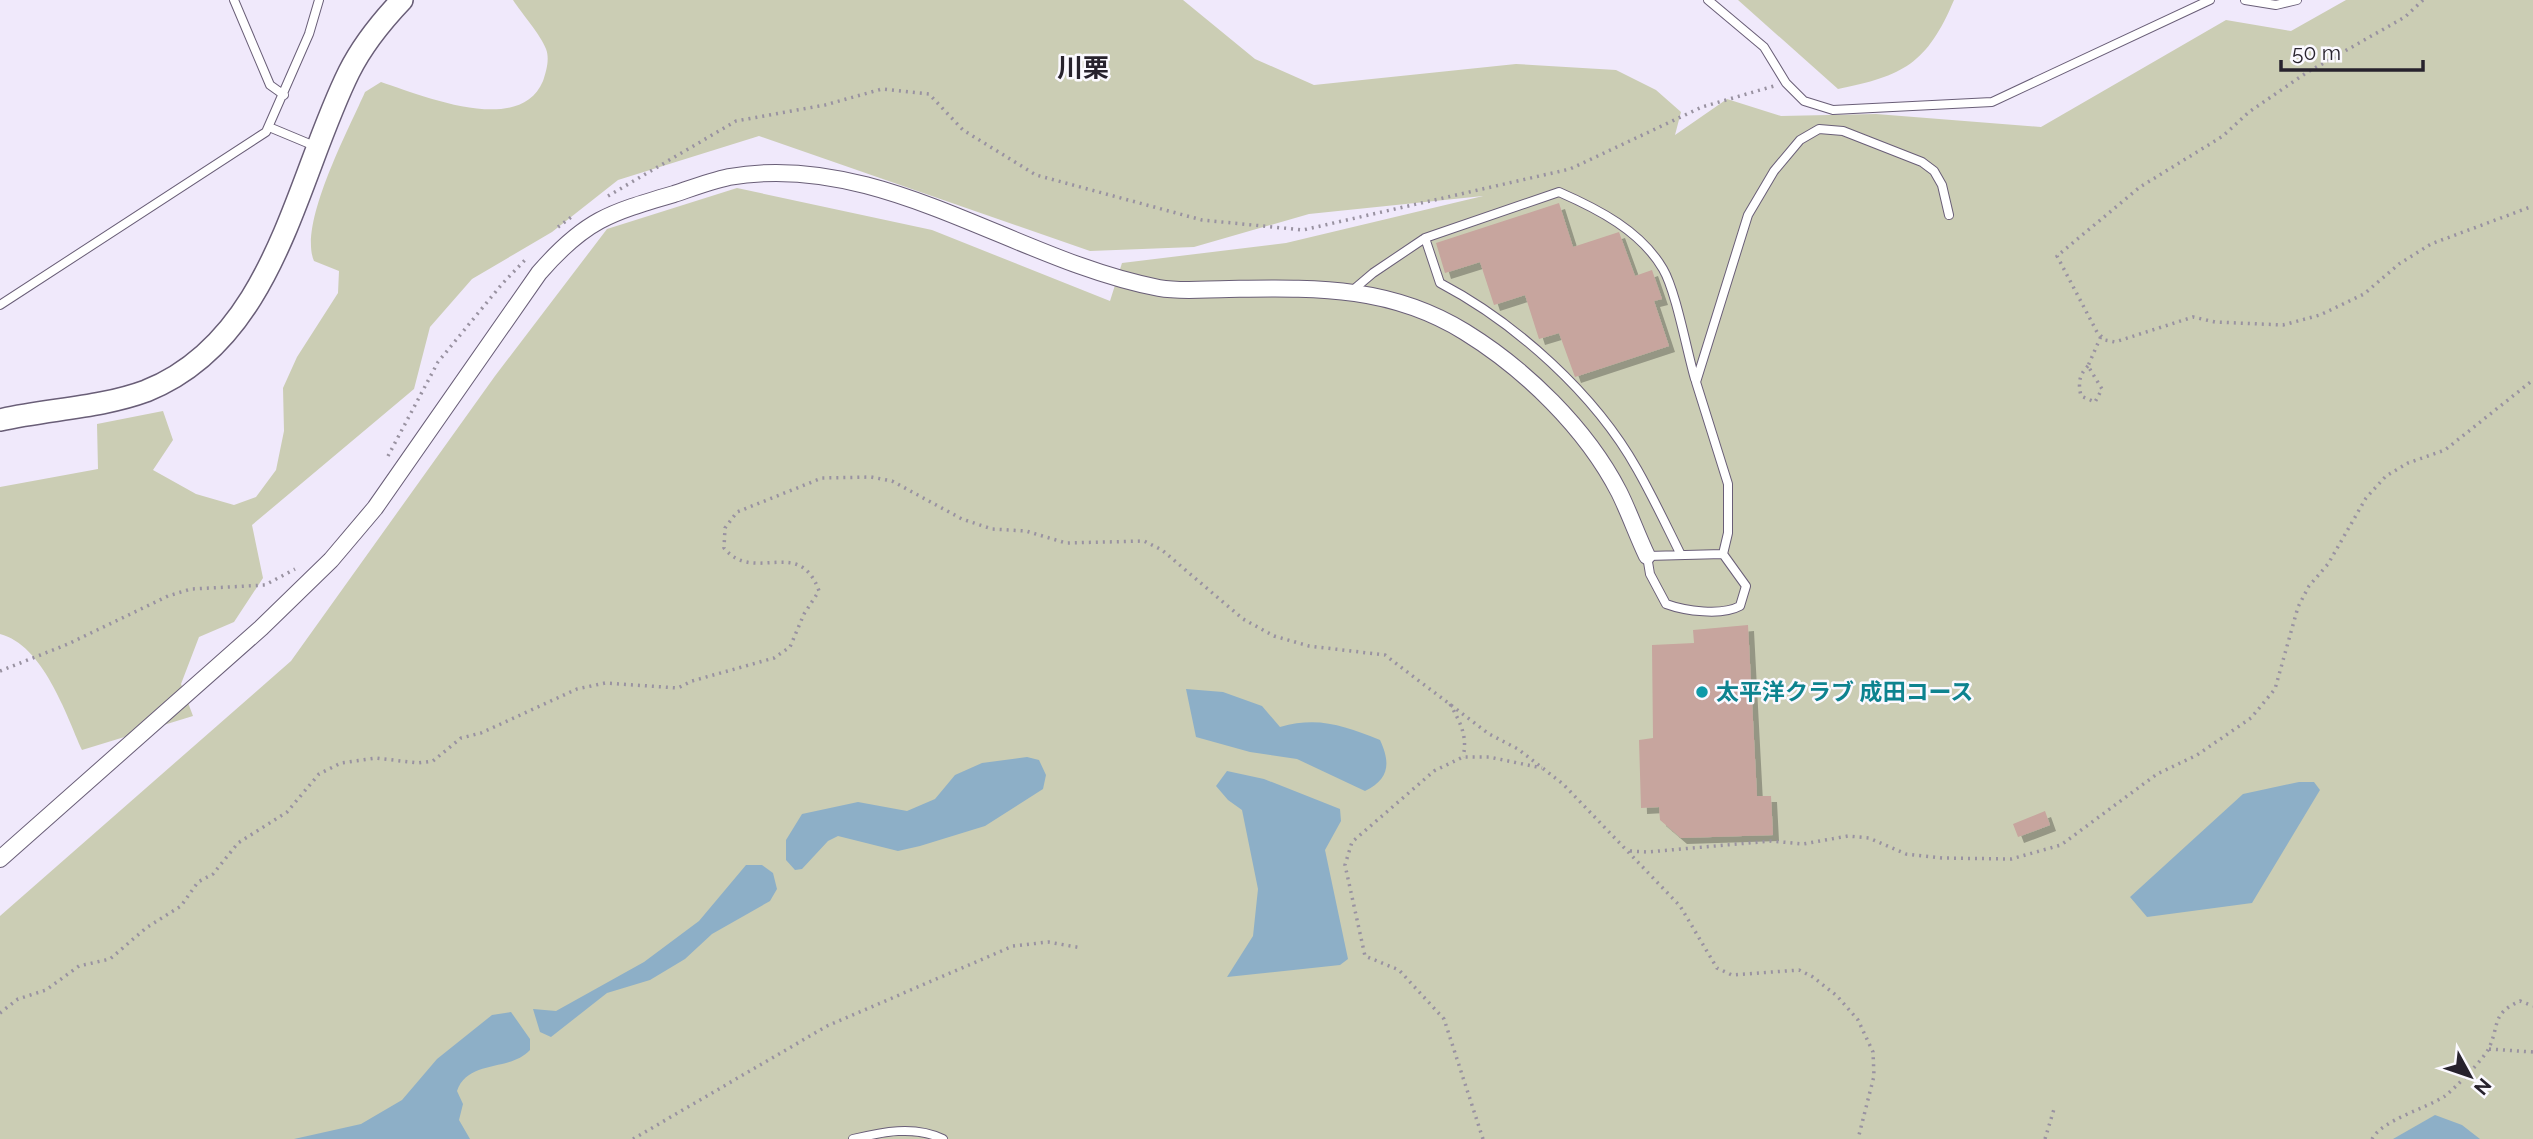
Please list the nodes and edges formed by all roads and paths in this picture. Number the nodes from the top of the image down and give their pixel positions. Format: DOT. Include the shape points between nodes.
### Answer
graph roads {
  1 [pos="234,0"];
  2 [pos="319,0"];
  3 [pos="402,0"];
  4 [pos="1708,0"];
  5 [pos="2210,0"];
  6 [pos="2245,0"];
  7 [pos="2297,0"];
  8 [pos="2423,0"];
  9 [pos="1786,83"];
  10 [pos="284,95"];
  11 [pos="270,127"];
  12 [pos="317,147"];
  13 [pos="601,200"];
  14 [pos="2533,206"];
  15 [pos="578,213"];
  16 [pos="1949,215"];
  17 [pos="556,228"];
  18 [pos="1425,238"];
  19 [pos="529,256"];
  20 [pos="1353,290"];
  21 [pos="0,305"];
  22 [pos="2101,336"];
  23 [pos="2088,366"];
  24 [pos="2533,380"];
  25 [pos="1696,382"];
  26 [pos="0,420"];
  27 [pos="383,464"];
  28 [pos="1723,554"];
  29 [pos="1681,555"];
  30 [pos="1647,556"];
  31 [pos="301,565"];
  32 [pos="0,671"];
  33 [pos="1449,702"];
  34 [pos="1463,757"];
  35 [pos="1544,768"];
  36 [pos="1628,851"];
  37 [pos="0,859"];
  38 [pos="1082,948"];
  39 [pos="2533,1006"];
  40 [pos="0,1013"];
  41 [pos="2488,1049"];
  42 [pos="2533,1052"];
  43 [pos="2054,1109"];
  44 [pos="633,1139"];
  45 [pos="853,1139"];
  46 [pos="943,1139"];
  47 [pos="1483,1139"];
  48 [pos="1858,1139"];
  49 [pos="2045,1139"];
  50 [pos="2372,1139"];
  1 -- 10 [label="lane" via="270,85"];
  2 -- 10 [label="lane"];
  3 -- 12 [label="street" via="349,71"];
  4 -- 9 [label="lane" via="1764,47"];
  5 -- 9 [label="lane" via="1992,102 1833,110 1804,101"];
  6 -- 7 [label="lane" via="2276,5"];
  8 -- 22 [label="path" via="2404,17 2306,73 2223,136 2140,187 2057,256"];
  9 -- 13 [label="path" via="1702,107 1570,169 1303,230 1202,220 1036,175 963,130 929,94 882,89 736,121"];
  10 -- 11 [label="lane"];
  11 -- 12 [label="lane"];
  11 -- 21 [label="lane" via="255,142"];
  12 -- 26 [label="street" via="256,292 197,359 146,390"];
  14 -- 22 [label="path" via="2431,244 2364,294 2320,315 2283,325 2193,317 2115,342"];
  15 -- 17 [label="path"];
  16 -- 25 [label="lane" via="1942,185 1922,162 1843,131 1819,130 1800,140 1774,171 1748,215"];
  18 -- 20 [label="lane"];
  18 -- 25 [label="lane" via="1559,192 1597,209 1650,249 1665,271"];
  18 -- 29 [label="lane" via="1440,283 1506,323 1578,389 1636,467"];
  19 -- 27 [label="path" via="438,362"];
  20 -- 30 [label="street" via="1418,307 1510,364 1590,447 1618,491"];
  20 -- 37 [label="street" via="1166,289 1122,281 894,192 812,176 730,177 599,219 568,240 539,273 375,508 331,560 261,628"];
  22 -- 23 [label="path"];
  23 -- 23 [label="path" via="2102,389 2095,402 2081,396 2079,386 2081,373"];
  24 -- 36 [label="path" via="2445,450 2386,476 2366,498 2298,607 2275,689 2251,718 2197,755 2157,774 2061,845 2011,859 1906,854 1869,838 1849,836 1803,844 1772,841"];
  25 -- 28 [label="lane" via="1728,484"];
  28 -- 29 [label="lane"];
  28 -- 30 [label="lane" via="1746,586 1740,606 1730,611 1666,604 1650,574"];
  29 -- 30 [label="lane"];
  31 -- 32 [label="path" via="265,585 191,589 169,596"];
  33 -- 34 [label="path" via="1462,725"];
  33 -- 35 [label="path"];
  33 -- 40 [label="path" via="1385,655 1309,646 1274,636 1242,619 1161,550 1144,541 1066,543 1026,531 992,529 961,519 892,481 822,478 737,512 725,528 724,548 731,557 748,565 788,561 815,580 819,591 790,647 774,658 678,688 605,683 577,689 461,738 433,761 376,758 341,763 319,774 287,812 238,843 181,906 110,959 79,966 46,990 19,999"];
  34 -- 35 [label="path"];
  34 -- 47 [label="path" via="1434,771 1352,842 1345,865 1365,956 1399,970 1444,1019"];
  35 -- 36 [label="path"];
  36 -- 48 [label="path" via="1680,906 1717,968 1732,975 1799,970 1837,996 1858,1020 1873,1052 1874,1076"];
  38 -- 44 [label="path" via="1048,943 1013,946 827,1026"];
  39 -- 41 [label="path" via="2520,1001 2506,1007 2496,1019"];
  41 -- 42 [label="path"];
  41 -- 50 [label="path" via="2448,1094 2378,1128"];
  43 -- 49 [label="path"];
  45 -- 46 [label="lane" via="882,1132 923,1131"];
}
